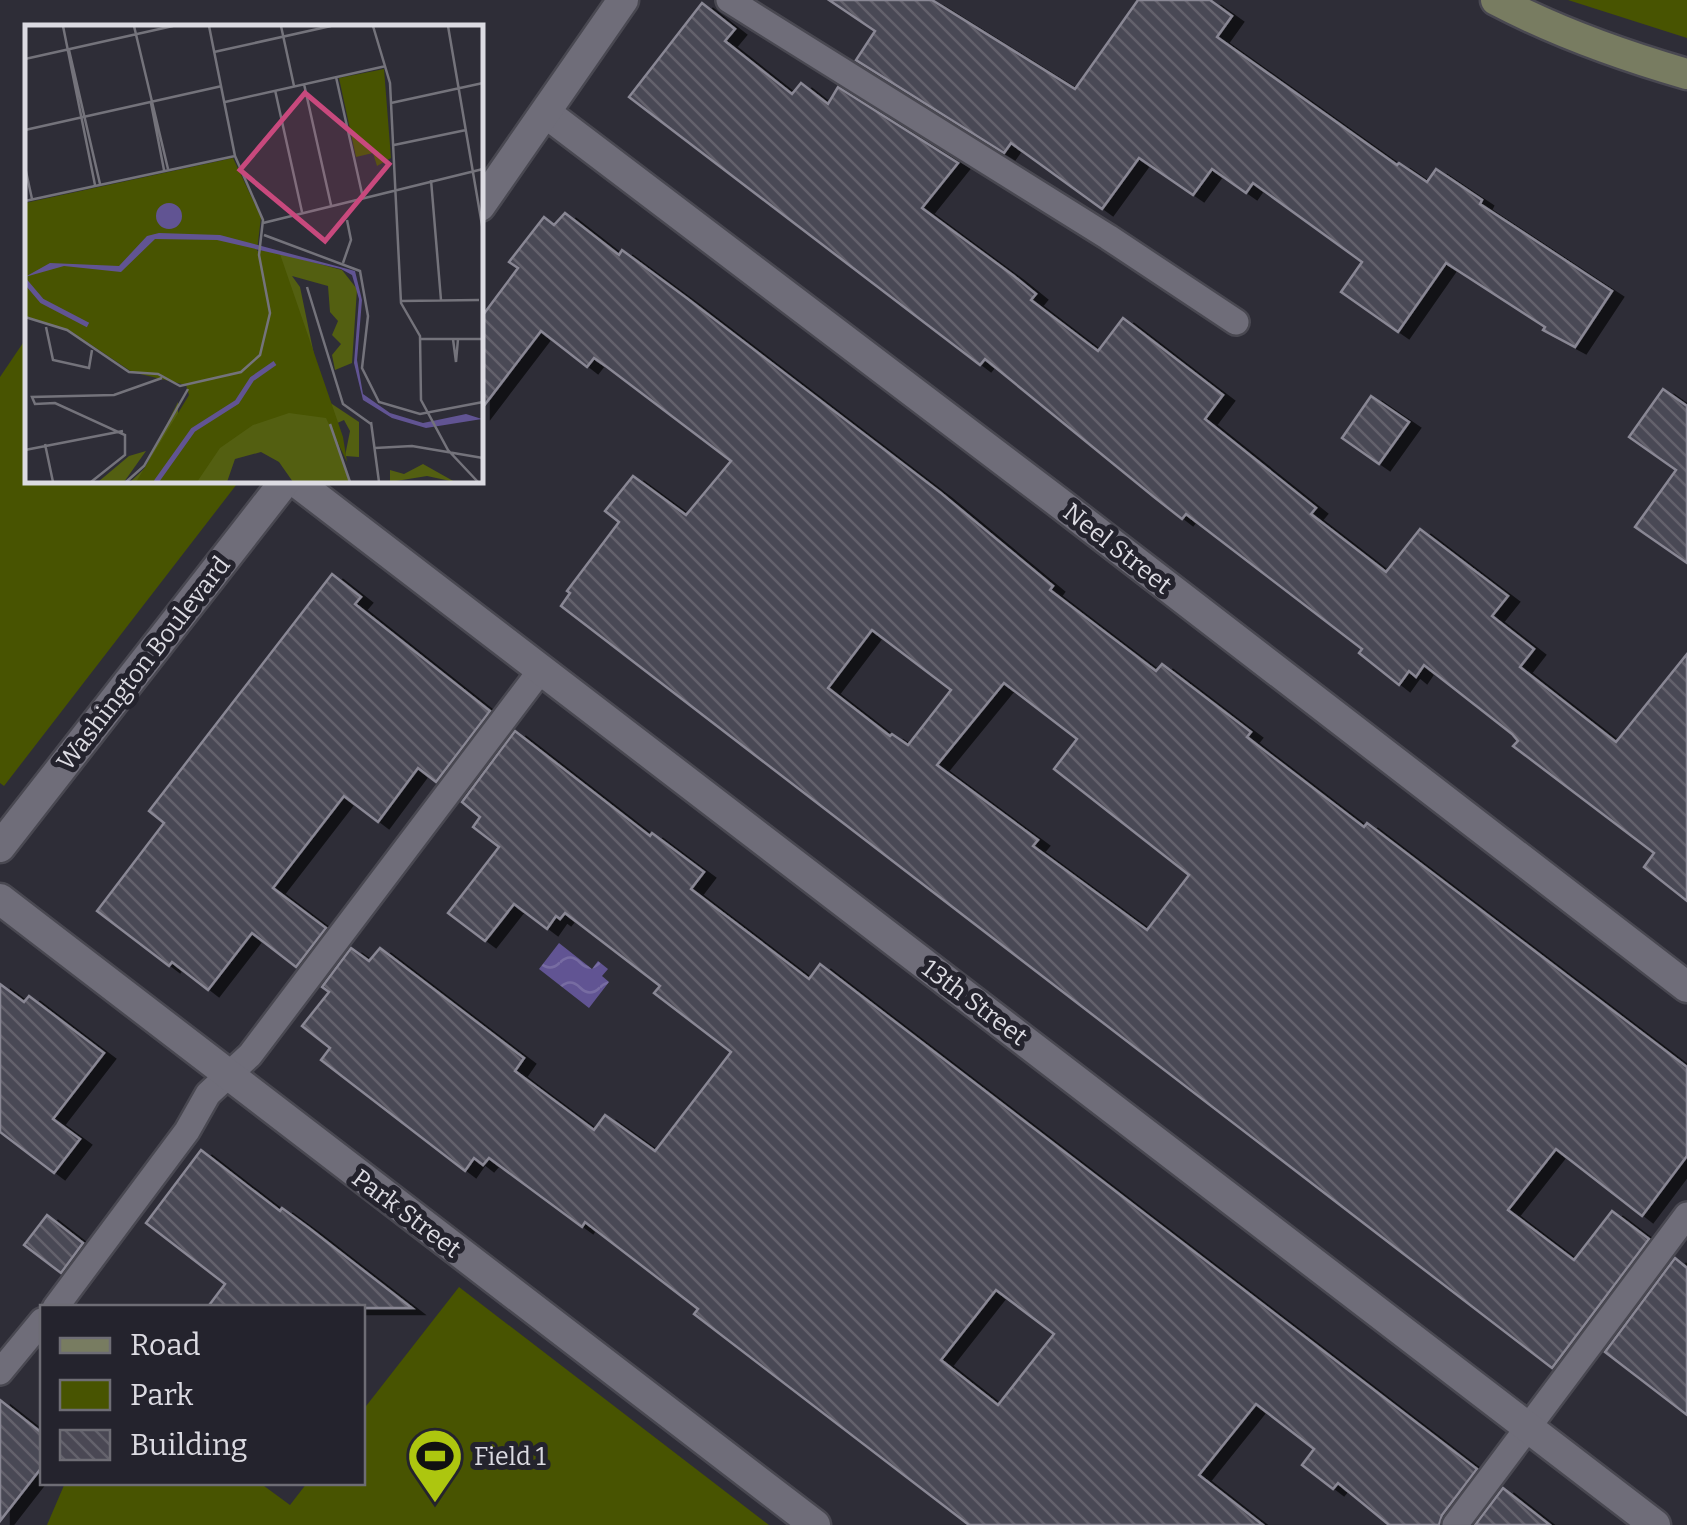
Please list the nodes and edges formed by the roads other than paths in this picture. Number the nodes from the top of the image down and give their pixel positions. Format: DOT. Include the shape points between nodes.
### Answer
graph roads {
  1 [pos="623,0"];
  2 [pos="729,0"];
  3 [pos="1496,0"];
  4 [pos="1687,74"];
  5 [pos="546,113"];
  6 [pos="482,203"];
  7 [pos="1236,322"];
  8 [pos="288,482"];
  9 [pos="293,482"];
  10 [pos="540,670"];
  11 [pos="0,847"];
  12 [pos="0,898"];
  13 [pos="1687,986"];
  14 [pos="227,1075"];
  15 [pos="1687,1215"];
  16 [pos="56,1305"];
  17 [pos="40,1324"];
  18 [pos="0,1372"];
  19 [pos="1528,1426"];
  20 [pos="815,1525"];
  21 [pos="1455,1525"];
  22 [pos="1656,1525"];
  1 -- 5 [label="street"];
  2 -- 7 [label="lane"];
  3 -- 4 [label="street" via="1594,44"];
  5 -- 6 [label="street"];
  5 -- 13 [label="street, Neel Street"];
  8 -- 11 [label="street, Washington Boulevard"];
  9 -- 10 [label="street, 13th Street"];
  10 -- 14 [label="lane" via="250,1054"];
  10 -- 19 [label="street, 13th Street"];
  12 -- 14 [label="street, Park Street"];
  14 -- 16 [label="lane"];
  14 -- 20 [label="street, Park Street"];
  15 -- 19 [label="lane"];
  17 -- 18 [label="lane"];
  19 -- 21 [label="lane"];
  19 -- 22 [label="street, 13th Street"];
}
